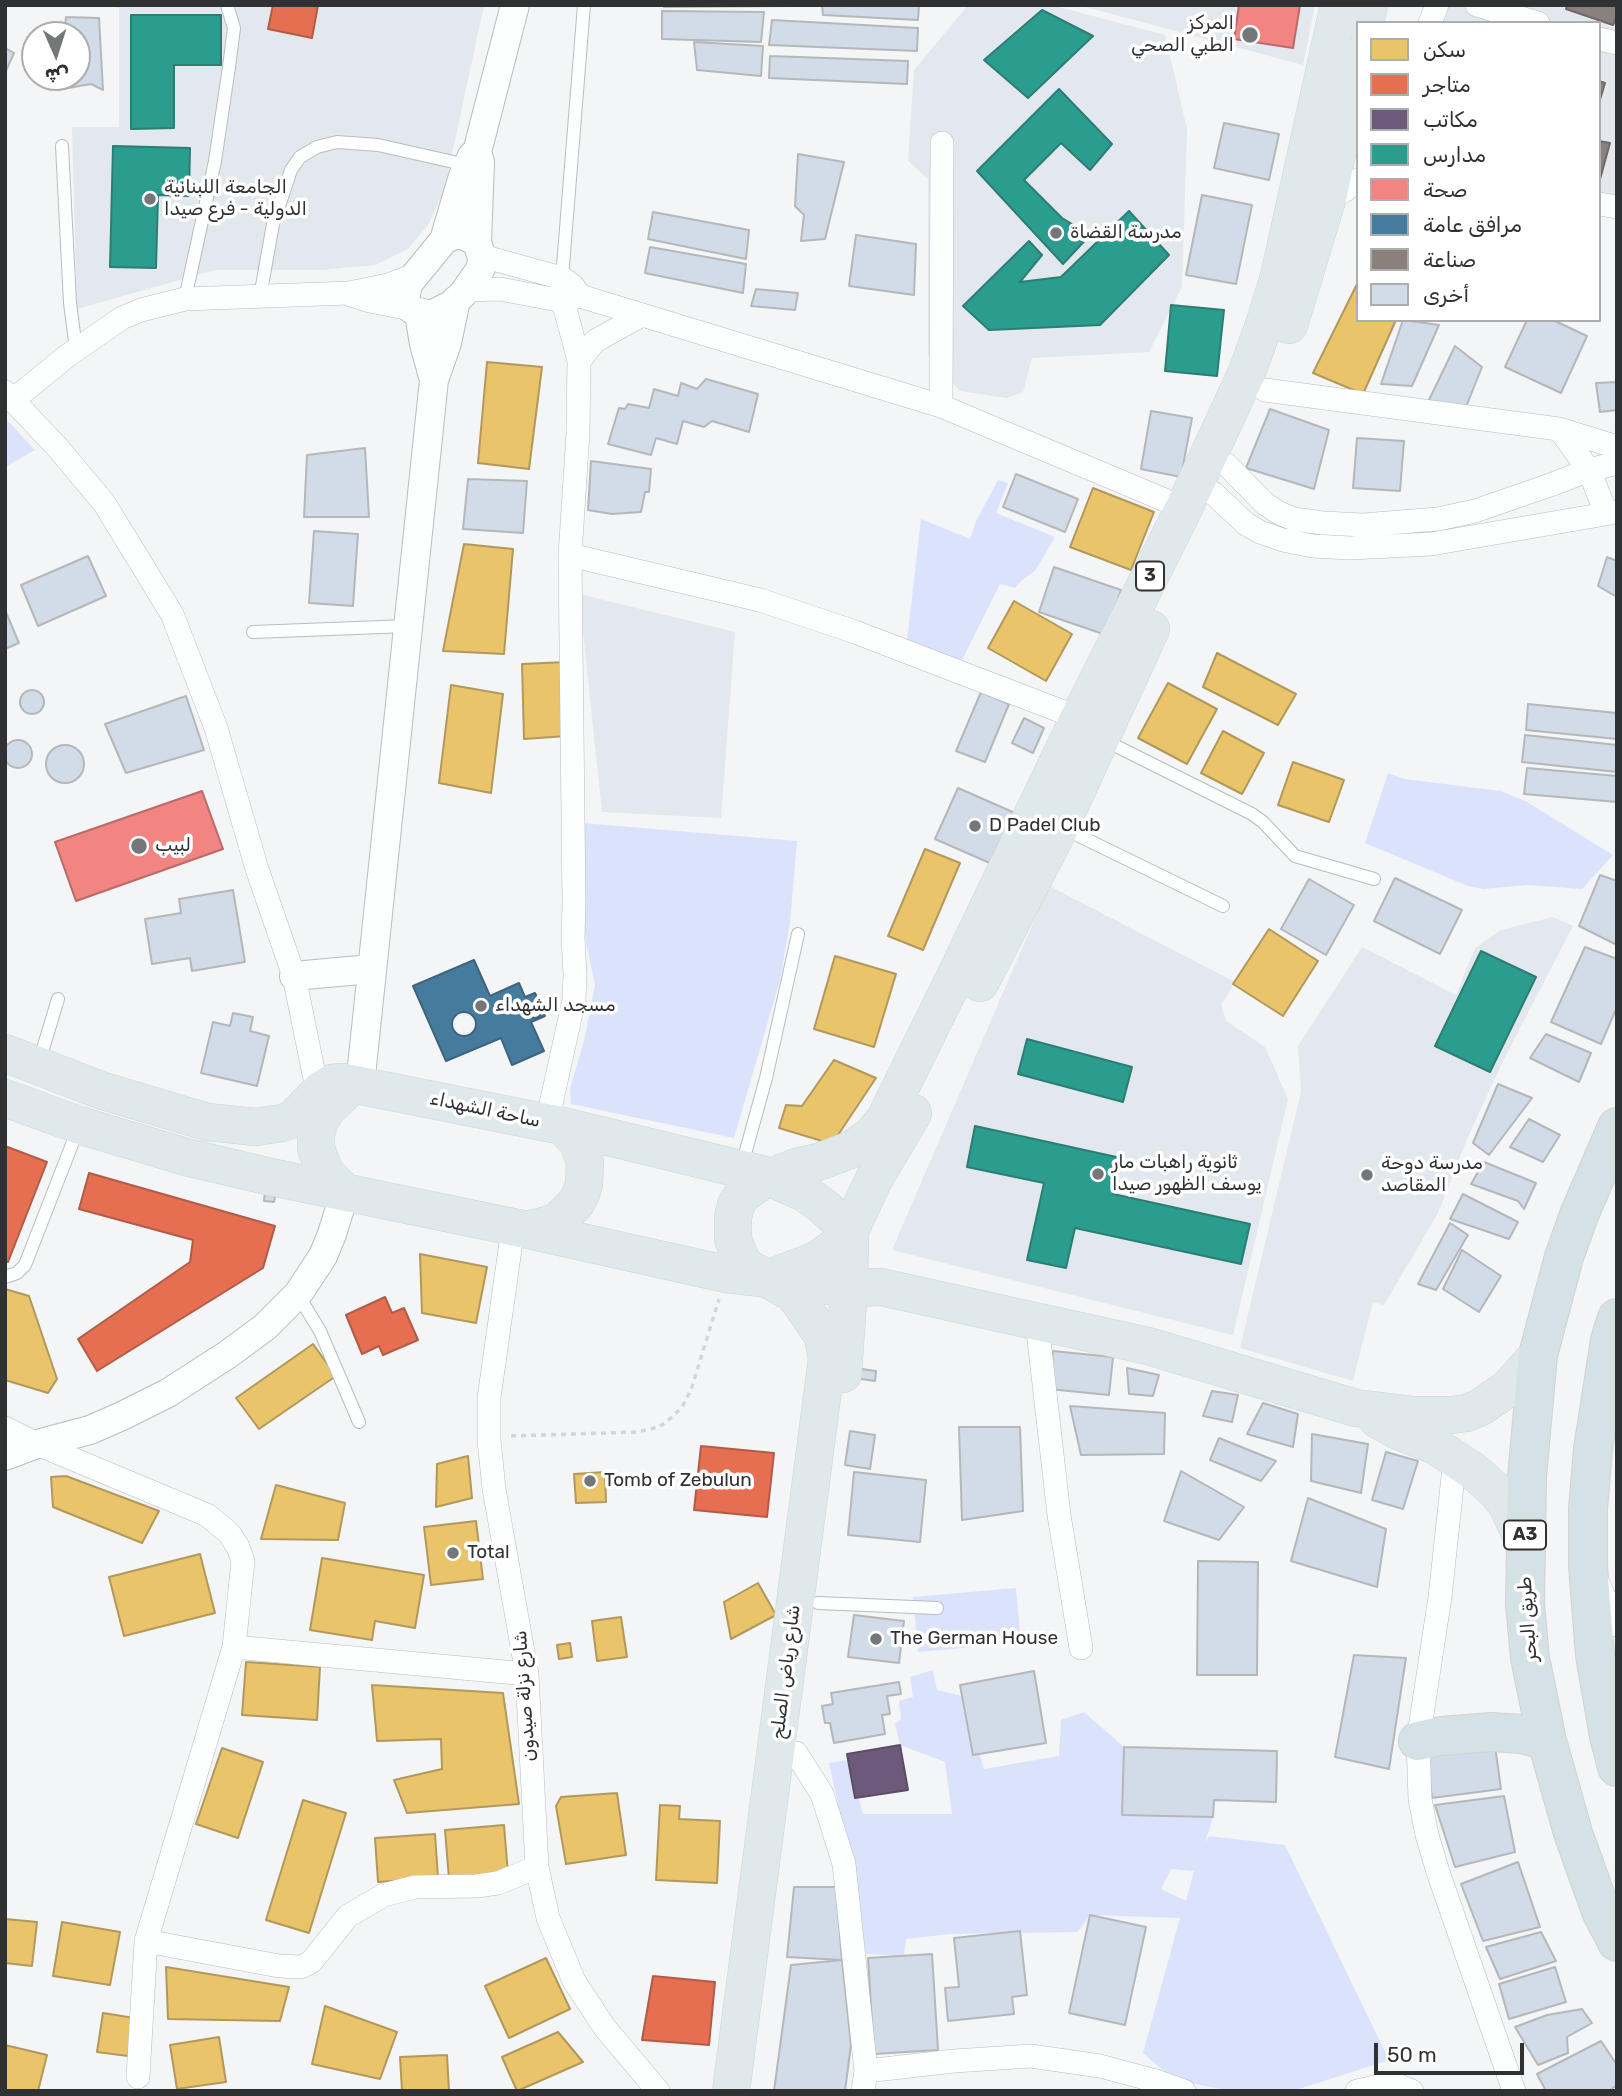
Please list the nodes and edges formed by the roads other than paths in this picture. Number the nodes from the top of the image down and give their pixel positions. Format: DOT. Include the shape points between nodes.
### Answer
graph roads {
  1 [pos="227,5"];
  2 [pos="515,5"];
  3 [pos="584,5"];
  4 [pos="1339,5"];
  5 [pos="1476,5"];
  6 [pos="1531,21"];
  7 [pos="1356,62"];
  8 [pos="942,143"];
  9 [pos="62,146"];
  10 [pos="472,159"];
  11 [pos="1356,181"];
  12 [pos="1312,199"];
  13 [pos="444,240"];
  14 [pos="480,249"];
  15 [pos="415,275"];
  16 [pos="562,278"];
  17 [pos="349,293"];
  18 [pos="461,295"];
  19 [pos="260,297"];
  20 [pos="572,298"];
  21 [pos="185,299"];
  22 [pos="415,311"];
  23 [pos="642,316"];
  24 [pos="76,349"];
  25 [pos="579,361"];
  26 [pos="434,380"];
  27 [pos="1265,390"];
  28 [pos="9,396"];
  29 [pos="941,405"];
  30 [pos="1559,429"];
  31 [pos="1617,447"];
  32 [pos="1617,463"];
  33 [pos="1589,470"];
  34 [pos="1208,489"];
  35 [pos="1611,513"];
  36 [pos="570,555"];
  37 [pos="408,626"];
  38 [pos="253,632"];
  39 [pos="1090,728"];
  40 [pos="1060,827"];
  41 [pos="1374,879"];
  42 [pos="1223,906"];
  43 [pos="798,934"];
  44 [pos="371,969"];
  45 [pos="294,976"];
  46 [pos="58,999"];
  47 [pos="21,1060"];
  48 [pos="360,1085"];
  49 [pos="5,1098"];
  50 [pos="323,1100"];
  51 [pos="895,1123"];
  52 [pos="555,1124"];
  53 [pos="79,1125"];
  54 [pos="1617,1127"];
  55 [pos="757,1173"];
  56 [pos="345,1192"];
  57 [pos="520,1229"];
  58 [pos="857,1266"];
  59 [pos="5,1277"];
  60 [pos="765,1279"];
  61 [pos="298,1294"];
  62 [pos="1037,1323"];
  63 [pos="1615,1330"];
  64 [pos="1538,1355"];
  65 [pos="359,1422"];
  66 [pos="5,1428"];
  67 [pos="1442,1440"];
  68 [pos="37,1444"];
  69 [pos="5,1456"];
  70 [pos="1525,1544"];
  71 [pos="1588,1566"];
  72 [pos="818,1603"];
  73 [pos="937,1608"];
  74 [pos="1617,1625"];
  75 [pos="234,1647"];
  76 [pos="1081,1648"];
  77 [pos="527,1674"];
  78 [pos="1535,1687"];
  79 [pos="1420,1726"];
  80 [pos="1547,1741"];
  81 [pos="796,1753"];
  82 [pos="1617,1767"];
  83 [pos="537,1867"];
  84 [pos="146,1941"];
  85 [pos="1617,1942"];
  86 [pos="138,2077"];
  87 [pos="865,2081"];
  88 [pos="658,2091"];
  89 [pos="731,2091"];
  90 [pos="752,2091"];
  91 [pos="1184,2091"];
  92 [pos="1357,2091"];
  93 [pos="1412,2091"];
  94 [pos="1514,2091"];
  1 -- 21 [label="lane" via="234,28 229,67 215,161"];
  2 -- 10 [label="street"];
  3 -- 16 [label="lane"];
  4 -- 12 [label="main road, 3"];
  5 -- 6 [label="street"];
  7 -- 12 [label="main road, 3"];
  8 -- 29 [label="street"];
  9 -- 24 [label="lane"];
  10 -- 13 [label="street"];
  10 -- 14 [label="street" via="480,162"];
  10 -- 19 [label="lane" via="337,142 300,156 273,225"];
  11 -- 12 [label="street"];
  12 -- 27 [label="main road, 3" via="1297,303"];
  12 -- 34 [label="main road, 3"];
  13 -- 14 [label="street" via="463,235"];
  13 -- 15 [label="street"];
  14 -- 16 [label="street"];
  14 -- 18 [label="street" via="481,268"];
  15 -- 17 [label="street"];
  15 -- 22 [label="street" via="405,292"];
  16 -- 20 [label="street" via="573,286"];
  17 -- 19 [label="street"];
  17 -- 22 [label="street"];
  18 -- 20 [label="street" via="500,289"];
  18 -- 22 [label="street" via="438,313"];
  18 -- 26 [label="street"];
  19 -- 21 [label="street"];
  20 -- 23 [label="street"];
  20 -- 25 [label="street"];
  21 -- 24 [label="street" via="122,318"];
  22 -- 26 [label="street"];
  23 -- 25 [label="street" via="595,341"];
  23 -- 29 [label="street"];
  24 -- 28 [label="street"];
  25 -- 36 [label="street"];
  26 -- 37 [label="street"];
  27 -- 30 [label="street"];
  27 -- 34 [label="main road, 3"];
  28 -- 45 [label="street" via="104,503 172,614 216,728"];
  29 -- 34 [label="street"];
  30 -- 31 [label="street"];
  30 -- 33 [label="street"];
  32 -- 33 [label="street"];
  33 -- 34 [label="street" via="1475,511 1363,525 1294,519 1264,503"];
  33 -- 35 [label="street"];
  34 -- 35 [label="street" via="1260,532 1303,544 1350,548 1431,544"];
  34 -- 39 [label="main road, 3"];
  36 -- 39 [label="street" via="760,600 855,632"];
  36 -- 52 [label="street" via="575,974"];
  37 -- 38 [label="lane"];
  37 -- 44 [label="street"];
  39 -- 40 [label="main road, 3"];
  39 -- 41 [label="lane" via="1252,814 1295,856"];
  39 -- 51 [label="main road, 3" via="970,948"];
  40 -- 42 [label="lane"];
  40 -- 51 [label="main road, 3"];
  43 -- 55 [label="lane" via="766,1078"];
  44 -- 45 [label="street"];
  44 -- 48 [label="street"];
  45 -- 50 [label="street"];
  46 -- 47 [label="lane"];
  47 -- 50 [label="main road, ساحة الشهداء" via="207,1122 256,1127 282,1123"];
  48 -- 50 [label="main road, ساحة الشهداء" via="332,1083"];
  48 -- 52 [label="main road, ساحة الشهداء"];
  49 -- 53 [label="main road"];
  50 -- 56 [label="main road" via="316,1134 319,1161"];
  51 -- 55 [label="main road" via="818,1162"];
  51 -- 58 [label="main road" via="873,1181"];
  52 -- 55 [label="main road, ساحة الشهداء"];
  52 -- 57 [label="main road" via="578,1142 585,1162 581,1194 560,1219"];
  53 -- 56 [label="main road" via="186,1157"];
  53 -- 59 [label="lane" via="25,1265"];
  54 -- 64 [label="highway, طريق البحر / A3" via="1575,1226"];
  55 -- 58 [label="main road, ساحة الشهداء" via="815,1200"];
  55 -- 60 [label="main road" via="760,1182 736,1205 733,1239 747,1268"];
  56 -- 57 [label="main road"];
  56 -- 61 [label="street" via="327,1248"];
  57 -- 60 [label="main road"];
  57 -- 77 [label="street, شارع نزلة صيدون" via="489,1398 489,1440"];
  58 -- 60 [label="main road"];
  58 -- 60 [label="main road" via="835,1247 807,1266"];
  58 -- 62 [label="main road"];
  58 -- 72 [label="main road, شارع رياض الصلح"];
  60 -- 89 [label="main road, شارع رياض الصلح" via="792,1293 805,1308 822,1336 827,1359"];
  61 -- 65 [label="lane" via="320,1331"];
  61 -- 68 [label="street" via="265,1327 168,1393 90,1430"];
  62 -- 67 [label="main road" via="1148,1346 1356,1408 1405,1415"];
  62 -- 76 [label="street" via="1059,1515"];
  63 -- 71 [label="highway" via="1592,1450"];
  64 -- 67 [label="main road" via="1507,1390 1465,1413"];
  64 -- 70 [label="highway, طريق البحر / A3"];
  66 -- 68 [label="street"];
  67 -- 70 [label="main road" via="1506,1503"];
  67 -- 79 [label="street" via="1440,1597"];
  68 -- 69 [label="street"];
  68 -- 75 [label="street" via="191,1507 229,1533 243,1561"];
  70 -- 78 [label="highway, طريق البحر / A3" via="1526,1626"];
  71 -- 74 [label="street"];
  71 -- 82 [label="highway" via="1595,1655"];
  72 -- 73 [label="lane"];
  72 -- 81 [label="main road, شارع رياض الصلح"];
  75 -- 77 [label="street"];
  75 -- 84 [label="street"];
  77 -- 83 [label="street, شارع نزلة صيدون"];
  78 -- 79 [label="highway" via="1504,1707 1438,1717"];
  78 -- 80 [label="highway, طريق البحر / A3"];
  79 -- 80 [label="highway" via="1441,1736 1492,1732"];
  79 -- 94 [label="street" via="1419,1789 1427,1835"];
  80 -- 85 [label="highway, طريق البحر / A3" via="1573,1833"];
  81 -- 87 [label="street" via="822,1794 844,1864"];
  81 -- 90 [label="main road, شارع رياض الصلح"];
  83 -- 84 [label="street" via="498,1883 415,1887 384,1895 348,1916 311,1962 301,1967"];
  83 -- 88 [label="street, شارع نزلة صيدون" via="548,1918 574,1981"];
  84 -- 86 [label="street"];
  87 -- 91 [label="street" via="954,2061 1031,2056 1100,2066"];
  92 -- 93 [label="street" via="1393,2083"];
}
